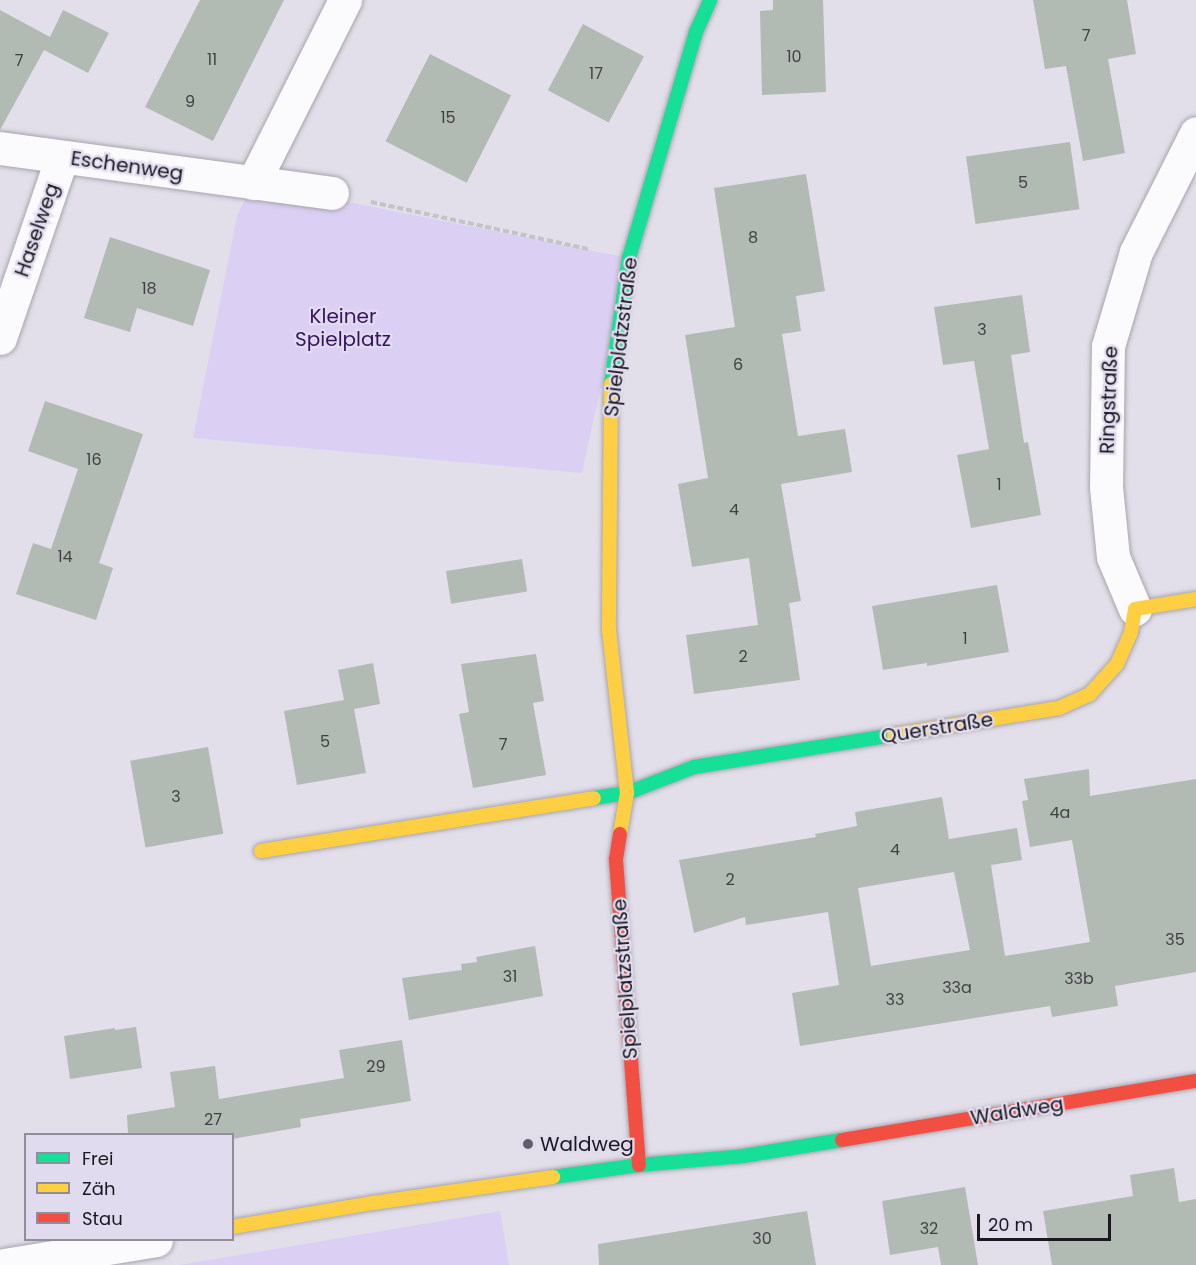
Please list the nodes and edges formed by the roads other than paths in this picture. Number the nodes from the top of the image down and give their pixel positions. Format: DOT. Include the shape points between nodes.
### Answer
graph roads {
  1 [pos="345,0"];
  2 [pos="710,0"];
  3 [pos="1196,133"];
  4 [pos="0,148"];
  5 [pos="62,157"];
  6 [pos="253,183"];
  7 [pos="332,193"];
  8 [pos="0,338"];
  9 [pos="1196,598"];
  10 [pos="1135,609"];
  11 [pos="627,794"];
  12 [pos="261,851"];
  13 [pos="1196,1081"];
  14 [pos="639,1165"];
  15 [pos="234,1227"];
  16 [pos="144,1241"];
  17 [pos="4,1265"];
  1 -- 6 [label="street"];
  2 -- 11 [label="street, Spielplatzstraße" via="696,32 629,258 609,410 609,630"];
  3 -- 10 [label="street, Ringstraße" via="1136,252 1108,346 1107,487 1113,557"];
  4 -- 5 [label="street, Eschenweg"];
  5 -- 6 [label="street, Eschenweg"];
  5 -- 8 [label="street, Haselweg"];
  6 -- 7 [label="street, Eschenweg"];
  9 -- 10 [label="street"];
  10 -- 11 [label="street, Querstraße" via="1131,632 1117,664 1090,694 1059,708 694,766"];
  11 -- 12 [label="street"];
  11 -- 14 [label="street, Spielplatzstraße" via="616,860"];
  13 -- 14 [label="street, Waldweg" via="743,1156"];
  14 -- 15 [label="street, Waldweg"];
  16 -- 17 [label="street"];
}
